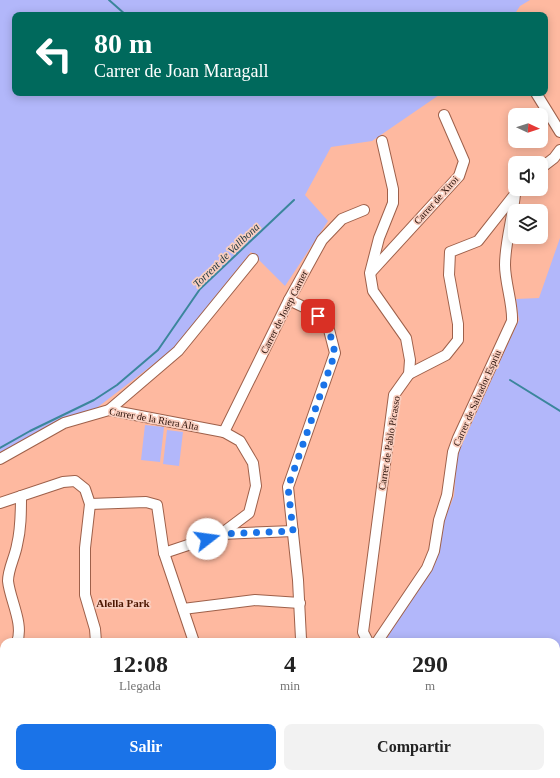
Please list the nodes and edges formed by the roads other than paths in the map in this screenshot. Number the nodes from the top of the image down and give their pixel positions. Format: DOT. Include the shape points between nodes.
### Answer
graph roads {
  1 [pos="538,96"];
  2 [pos="444,115"];
  3 [pos="560,132"];
  4 [pos="382,141"];
  5 [pos="560,150"];
  6 [pos="548,163"];
  7 [pos="514,196"];
  8 [pos="516,196"];
  9 [pos="364,210"];
  10 [pos="252,259"];
  11 [pos="370,273"];
  12 [pos="289,300"];
  13 [pos="409,374"];
  14 [pos="109,410"];
  15 [pos="224,432"];
  16 [pos="0,459"];
  17 [pos="21,496"];
  18 [pos="0,503"];
  19 [pos="90,504"];
  20 [pos="293,531"];
  21 [pos="221,534"];
  22 [pos="164,553"];
  23 [pos="300,603"];
  24 [pos="183,609"];
  25 [pos="19,638"];
  26 [pos="96,638"];
  27 [pos="193,638"];
  28 [pos="301,638"];
  29 [pos="366,638"];
  30 [pos="381,638"];
  1 -- 3 [label="street"];
  2 -- 11 [label="street, Carrer de Xiroi" via="464,161 459,176"];
  4 -- 11 [label="street" via="392,183 393,203 379,238"];
  5 -- 6 [label="street"];
  7 -- 13 [label="street" via="478,241 450,252 449,276 458,324 458,340 446,355"];
  8 -- 30 [label="street, Carrer de Salvador Espriu" via="505,267 512,321 453,452 447,495 439,520 434,551 427,568"];
  9 -- 12 [label="street, Carrer de Josep Carner" via="342,219 322,240"];
  10 -- 14 [label="street" via="178,351"];
  11 -- 13 [label="street" via="373,291 406,338 410,360"];
  12 -- 15 [label="street, Carrer de Josep Carner"];
  12 -- 20 [label="street" via="327,322 335,353 288,487"];
  13 -- 29 [label="street, Carrer de Pablo Picasso" via="394,395 363,632"];
  14 -- 15 [label="street, Carrer de la Riera Alta"];
  14 -- 16 [label="street, Carrer de la Riera Alta" via="64,423"];
  15 -- 21 [label="street, Carrer de la Riera Alta" via="240,440 253,463 256,486 249,513"];
  17 -- 18 [label="street"];
  17 -- 19 [label="street" via="63,482 75,481 85,489"];
  17 -- 25 [label="street" via="20,528 8,579 17,615"];
  19 -- 22 [label="street" via="146,502 156,505"];
  19 -- 26 [label="street" via="85,548 85,595"];
  20 -- 21 [label="street"];
  20 -- 23 [label="street"];
  21 -- 22 [label="street"];
  22 -- 24 [label="street"];
  23 -- 24 [label="street" via="254,600"];
  23 -- 28 [label="street"];
  24 -- 27 [label="street"];
}
